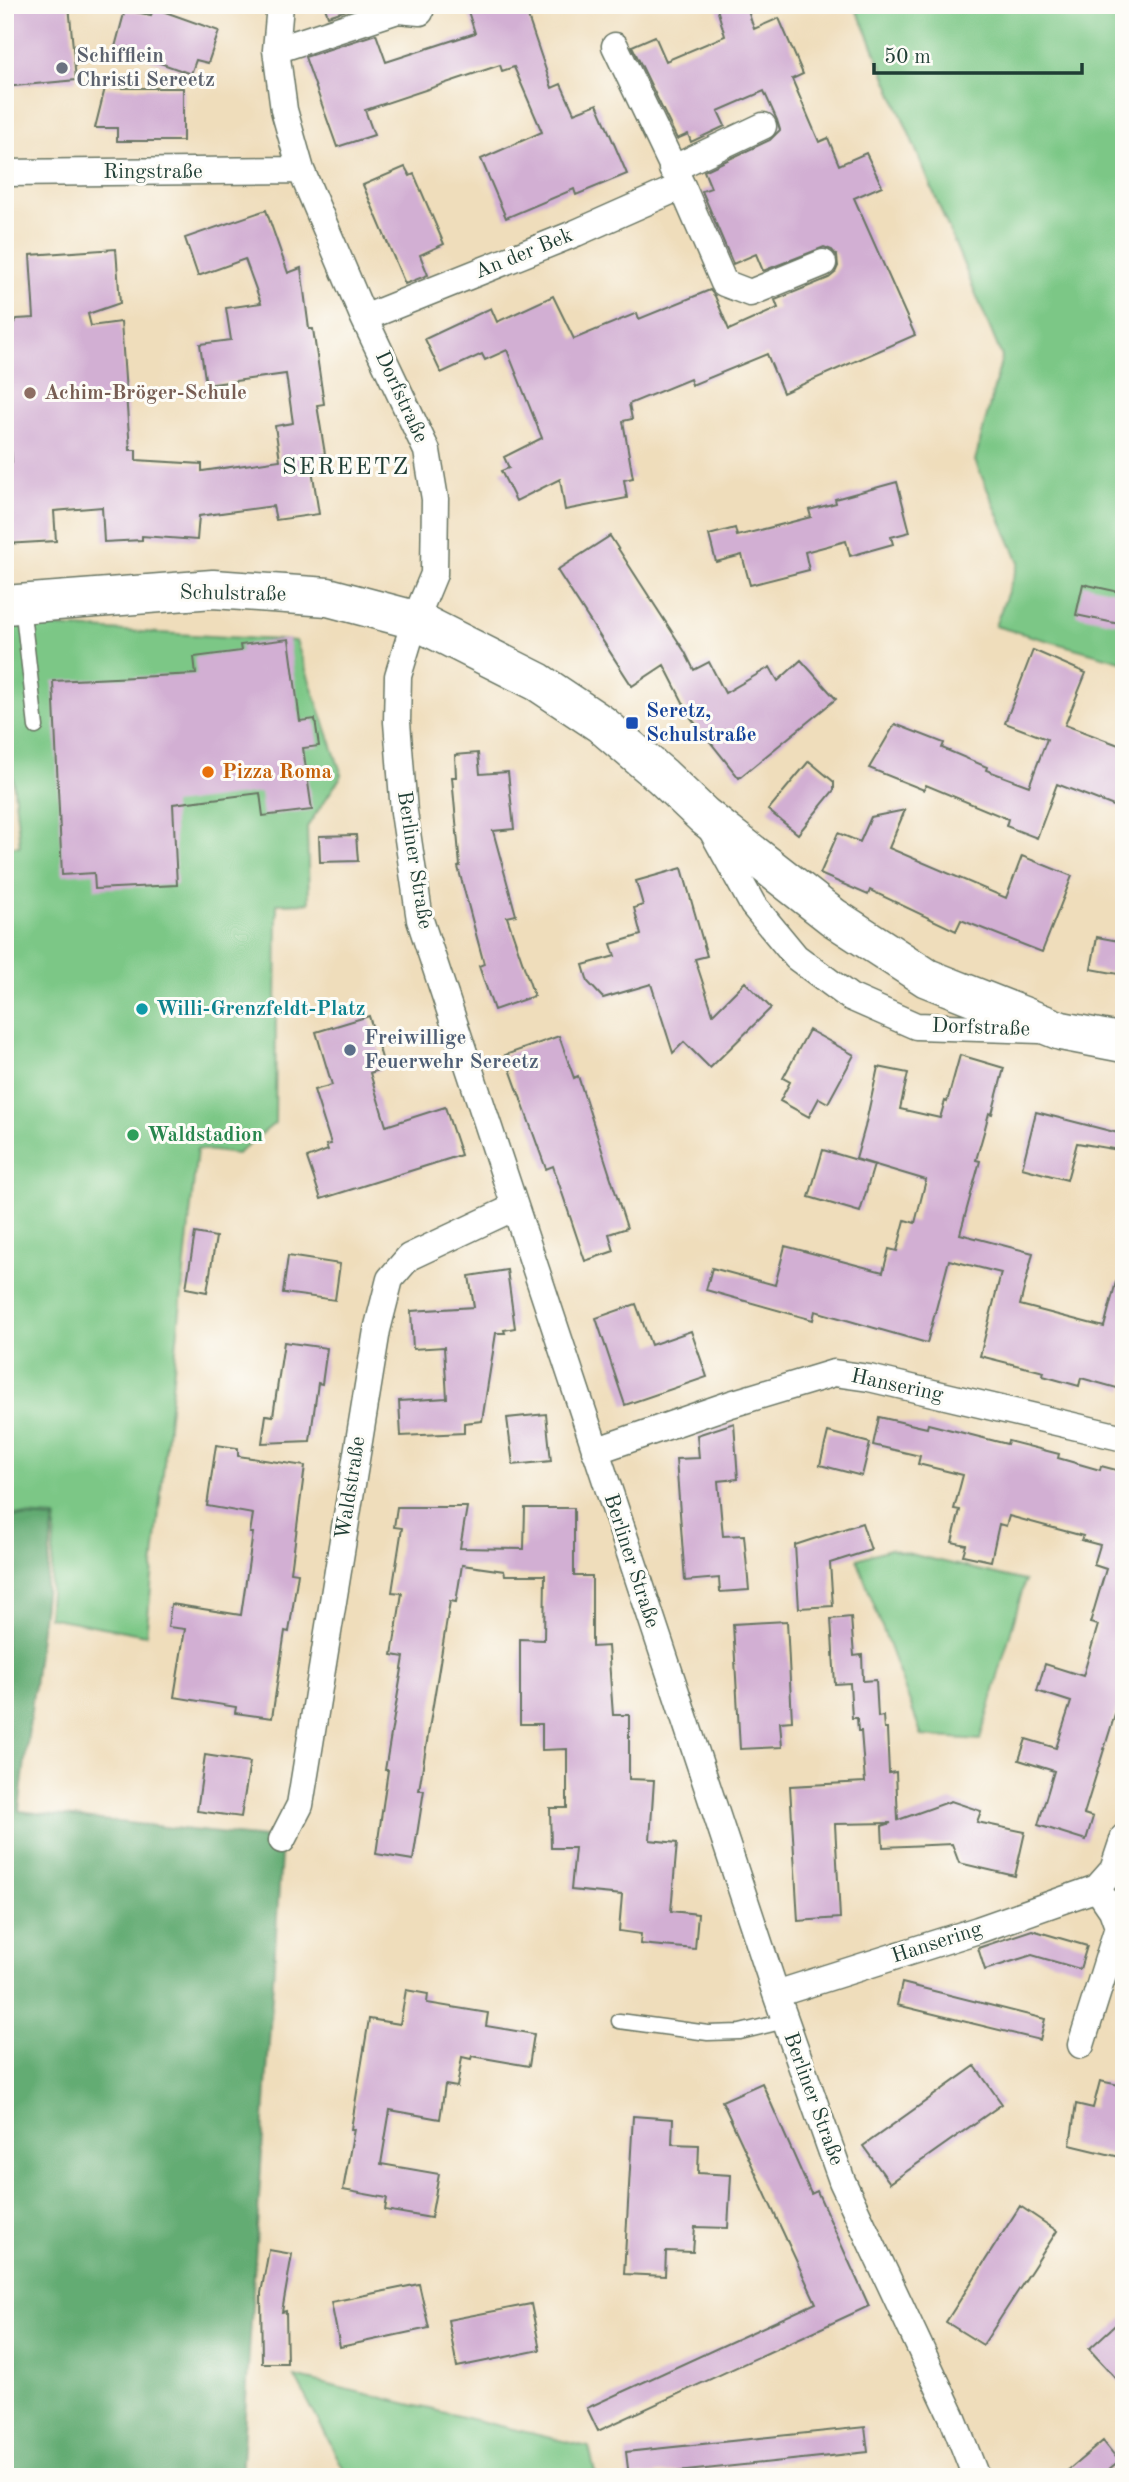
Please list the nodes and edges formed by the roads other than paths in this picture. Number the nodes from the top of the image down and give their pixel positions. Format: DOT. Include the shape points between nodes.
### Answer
graph roads {
  1 [pos="280,5"];
  2 [pos="420,12"];
  3 [pos="615,46"];
  4 [pos="276,50"];
  5 [pos="763,126"];
  6 [pos="301,170"];
  7 [pos="5,173"];
  8 [pos="677,178"];
  9 [pos="823,263"];
  10 [pos="364,318"];
  11 [pos="14,604"];
  12 [pos="415,620"];
  13 [pos="36,727"];
  14 [pos="704,816"];
  15 [pos="1061,1031"];
  16 [pos="1124,1043"];
  17 [pos="515,1207"];
  18 [pos="1124,1438"];
  19 [pos="595,1451"];
  20 [pos="1124,1837"];
  21 [pos="282,1840"];
  22 [pos="1097,1888"];
  23 [pos="776,1994"];
  24 [pos="619,2021"];
  25 [pos="785,2021"];
  26 [pos="1081,2045"];
  27 [pos="976,2477"];
  1 -- 4 [label="street, Dorfstraße"];
  2 -- 4 [label="street" via="397,10"];
  3 -- 8 [label="street"];
  4 -- 6 [label="street, Dorfstraße"];
  5 -- 8 [label="street, An der Bek"];
  6 -- 7 [label="street, Ringstraße"];
  6 -- 10 [label="street, Dorfstraße"];
  8 -- 9 [label="street" via="724,283 750,293"];
  8 -- 10 [label="street, An der Bek" via="576,233"];
  10 -- 12 [label="street, Dorfstraße" via="427,451 435,499 434,573"];
  11 -- 12 [label="main road, Schulstraße" via="212,589 328,597"];
  11 -- 13 [label="lane"];
  12 -- 14 [label="main road, Dorfstraße" via="538,682 601,724"];
  12 -- 17 [label="street, Berliner Straße" via="398,676 397,722 420,920"];
  14 -- 15 [label="main road, Dorfstraße" via="834,917 928,978"];
  14 -- 15 [label="street, Dorfstraße" via="753,905 796,957 850,997 916,1026"];
  15 -- 16 [label="main road, Dorfstraße"];
  17 -- 19 [label="street, Berliner Straße"];
  17 -- 21 [label="street, Waldstraße" via="409,1257 390,1279 377,1330 300,1805"];
  18 -- 19 [label="street, Hansering" via="834,1373"];
  19 -- 23 [label="street, Berliner Straße"];
  20 -- 22 [label="street" via="1113,1870"];
  22 -- 23 [label="street, Hansering"];
  22 -- 26 [label="street" via="1118,1927"];
  23 -- 25 [label="street, Berliner Straße"];
  24 -- 25 [label="lane" via="708,2033 740,2032"];
  25 -- 27 [label="street, Berliner Straße" via="842,2181"];
}
